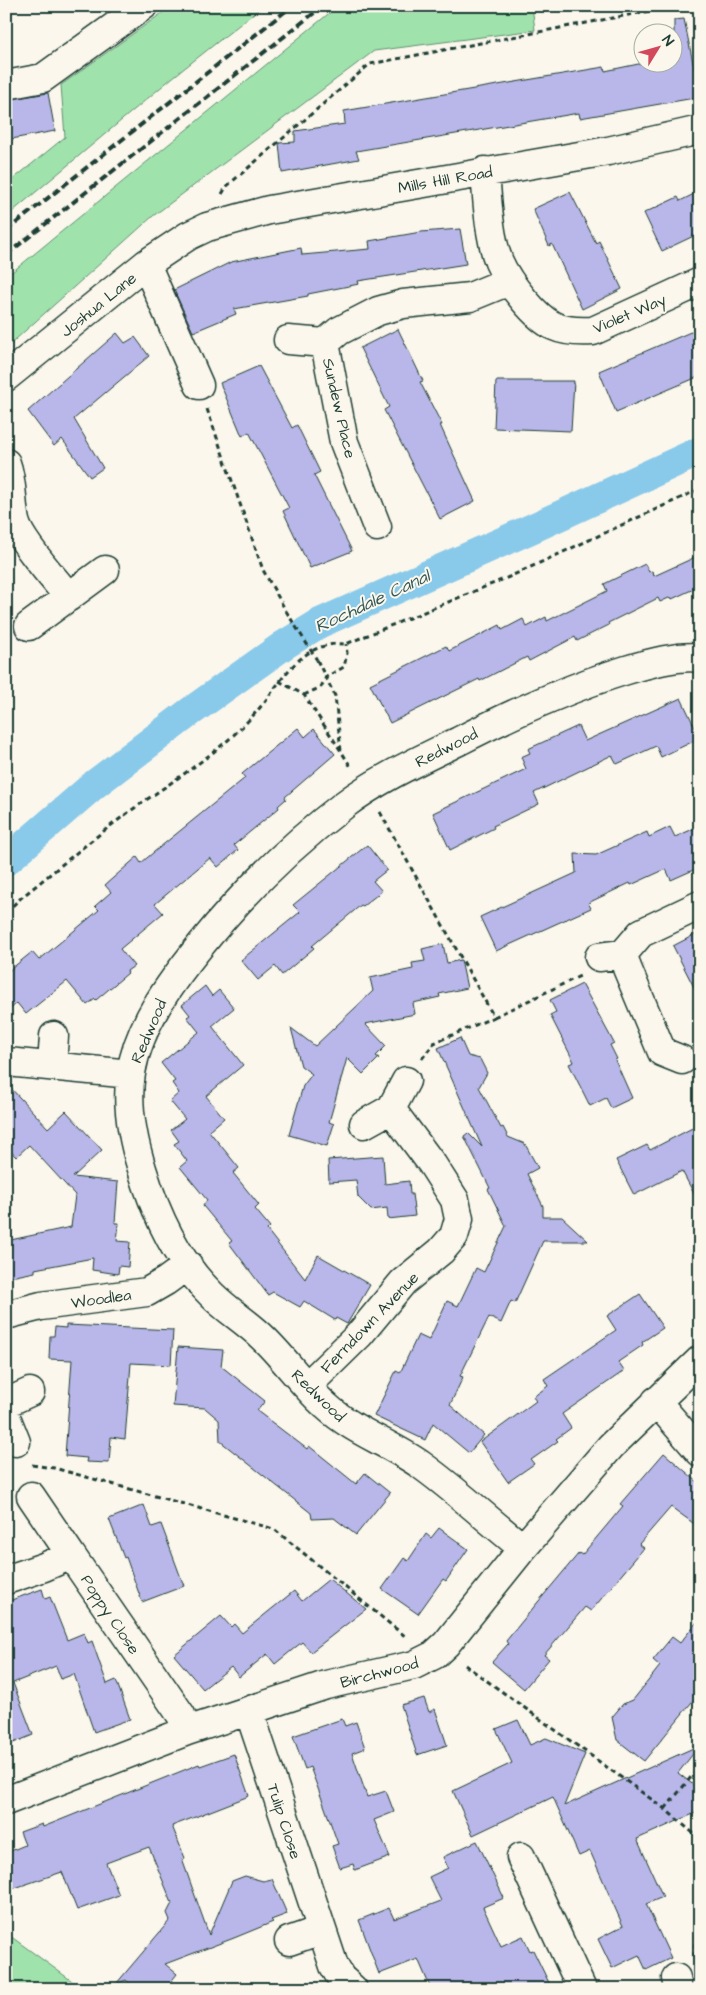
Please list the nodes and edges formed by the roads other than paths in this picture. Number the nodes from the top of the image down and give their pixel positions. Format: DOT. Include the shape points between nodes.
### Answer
graph roads {
  1 [pos="143,6"];
  2 [pos="6,85"];
  3 [pos="700,130"];
  4 [pos="485,172"];
  5 [pos="192,234"];
  6 [pos="146,264"];
  7 [pos="509,281"];
  8 [pos="700,282"];
  9 [pos="288,340"];
  10 [pos="325,343"];
  11 [pos="6,377"];
  12 [pos="198,385"];
  13 [pos="6,463"];
  14 [pos="377,527"];
  15 [pos="105,570"];
  16 [pos="68,597"];
  17 [pos="29,626"];
  18 [pos="700,658"];
  19 [pos="700,905"];
  20 [pos="54,1036"];
  21 [pos="682,1060"];
  22 [pos="7,1062"];
  23 [pos="52,1066"];
  24 [pos="131,1074"];
  25 [pos="406,1081"];
  26 [pos="391,1109"];
  27 [pos="364,1124"];
  28 [pos="188,1265"];
  29 [pos="6,1315"];
  30 [pos="700,1360"];
  31 [pos="306,1386"];
  32 [pos="656,1402"];
  33 [pos="6,1417"];
  34 [pos="700,1452"];
  35 [pos="21,1453"];
  36 [pos="31,1496"];
  37 [pos="523,1548"];
  38 [pos="71,1555"];
  39 [pos="6,1580"];
  40 [pos="249,1711"];
  41 [pos="187,1732"];
  42 [pos="6,1801"];
  43 [pos="521,1857"];
  44 [pos="321,1930"];
  45 [pos="289,1941"];
  46 [pos="353,1989"];
  47 [pos="582,1989"];
  1 -- 2 [label="street" via="43,78"];
  3 -- 4 [label="street, Mills Hill Road" via="608,151"];
  4 -- 5 [label="street, Mills Hill Road" via="268,210"];
  4 -- 7 [label="street, Violet Way" via="488,215 498,260"];
  5 -- 6 [label="street, Joshua Lane"];
  6 -- 11 [label="street, Joshua Lane"];
  6 -- 12 [label="street"];
  7 -- 8 [label="street, Violet Way" via="549,325 577,332 593,331"];
  7 -- 10 [label="street, Sundew Place" via="470,296 402,304 378,311 339,331"];
  9 -- 10 [label="street, Sundew Place"];
  10 -- 14 [label="street, Sundew Place" via="344,442"];
  13 -- 16 [label="street" via="15,523"];
  15 -- 16 [label="street"];
  16 -- 17 [label="street"];
  18 -- 24 [label="street, Redwood" via="691,656 656,662 586,683 424,757 345,804 304,837 252,887 172,981 153,1013"];
  19 -- 21 [label="street" via="641,933 611,955 627,968 662,1052"];
  20 -- 23 [label="street"];
  22 -- 23 [label="street"];
  23 -- 24 [label="street"];
  24 -- 28 [label="street, Redwood" via="133,1135 142,1170 162,1224"];
  25 -- 26 [label="street"];
  26 -- 27 [label="street"];
  26 -- 31 [label="street, Ferndown Avenue" via="455,1200 459,1220 454,1236 403,1282 359,1335"];
  28 -- 29 [label="street, Woodlea" via="146,1292 41,1306"];
  28 -- 31 [label="street, Redwood" via="211,1294 262,1336"];
  30 -- 32 [label="street, Birchwood"];
  31 -- 37 [label="street, Redwood" via="349,1424 420,1464"];
  32 -- 34 [label="street"];
  32 -- 37 [label="street, Birchwood" via="611,1446"];
  33 -- 35 [label="street"];
  36 -- 38 [label="street, Poppy Close"];
  37 -- 40 [label="street, Birchwood" via="434,1655 414,1665 326,1685"];
  38 -- 39 [label="street"];
  38 -- 41 [label="street, Poppy Close" via="180,1715"];
  40 -- 41 [label="street, Birchwood"];
  40 -- 44 [label="street, Tulip Close"];
  41 -- 42 [label="street, Birchwood"];
  43 -- 47 [label="street"];
  44 -- 45 [label="street"];
  44 -- 46 [label="street, Tulip Close" via="334,1966"];
}
